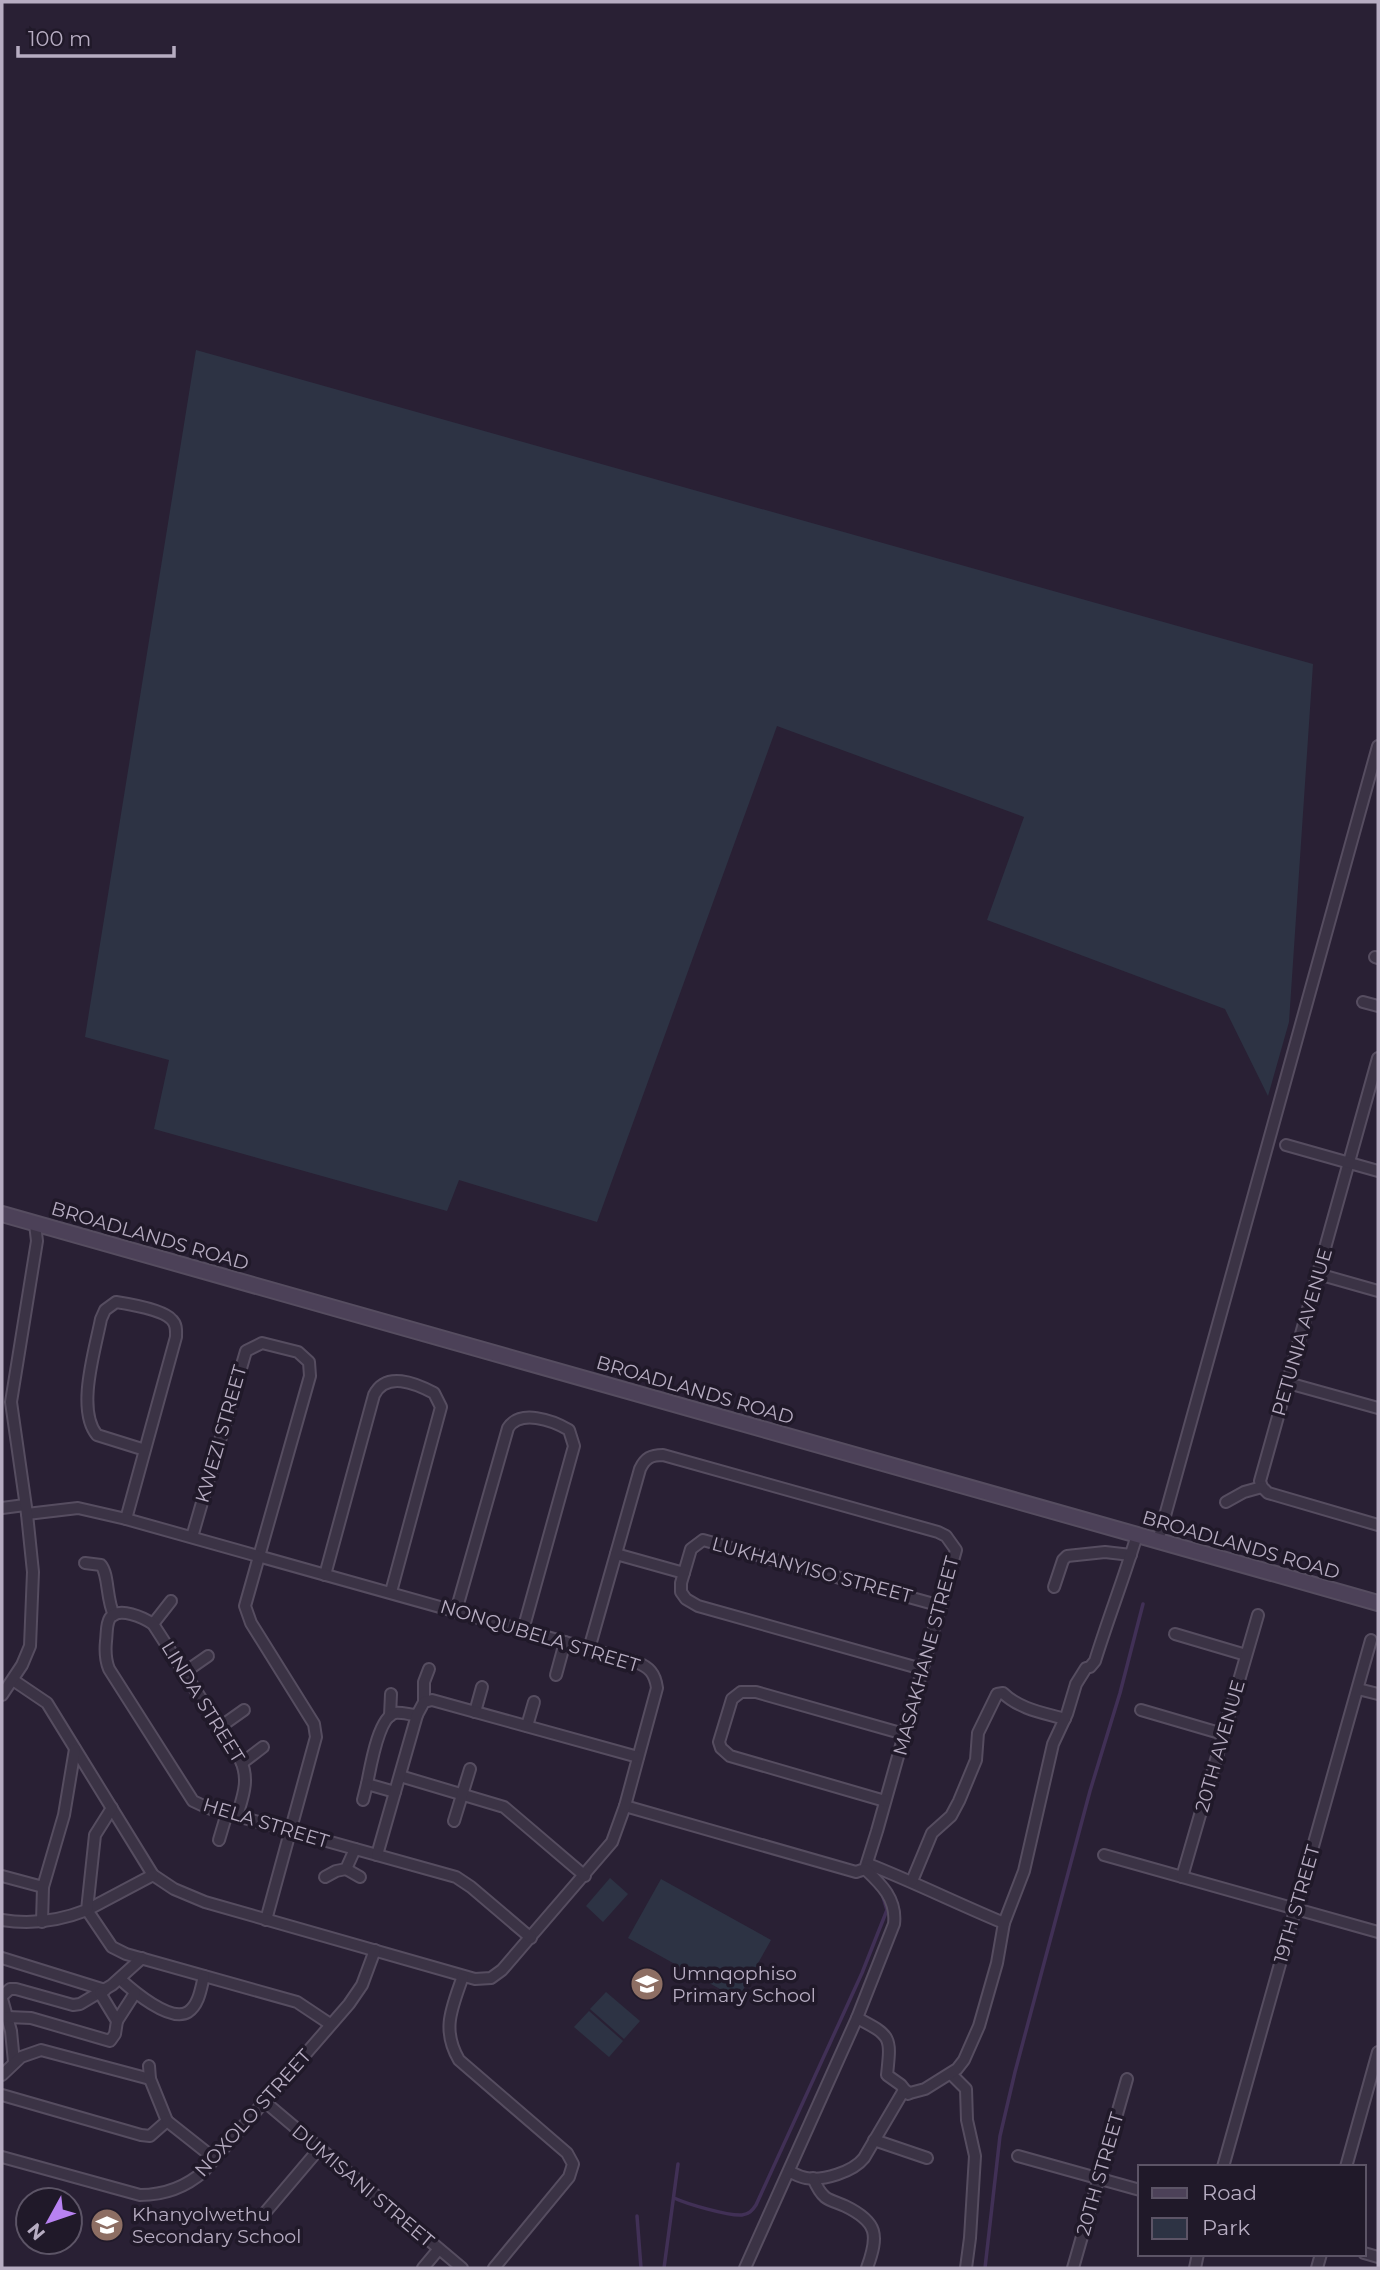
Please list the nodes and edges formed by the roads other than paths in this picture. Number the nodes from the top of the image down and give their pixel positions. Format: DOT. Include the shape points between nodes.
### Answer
graph roads {
  1 [pos="1378,746"];
  2 [pos="1363,1002"];
  3 [pos="1378,1006"];
  4 [pos="1378,1058"];
  5 [pos="1286,1145"];
  6 [pos="1349,1163"];
  7 [pos="1378,1171"];
  8 [pos="2,1214"];
  9 [pos="35,1224"];
  10 [pos="1318,1274"];
  11 [pos="1378,1291"];
  12 [pos="1288,1383"];
  13 [pos="8,1384"];
  14 [pos="1378,1408"];
  15 [pos="145,1450"];
  16 [pos="1262,1487"];
  17 [pos="1226,1502"];
  18 [pos="2,1508"];
  19 [pos="26,1509"];
  20 [pos="126,1518"];
  21 [pos="1378,1525"];
  22 [pos="1137,1535"];
  23 [pos="192,1537"];
  24 [pos="1158,1541"];
  25 [pos="616,1554"];
  26 [pos="1131,1555"];
  27 [pos="258,1557"];
  28 [pos="85,1563"];
  29 [pos="684,1573"];
  30 [pos="325,1575"];
  31 [pos="1054,1587"];
  32 [pos="391,1592"];
  33 [pos="171,1601"];
  34 [pos="1378,1603"];
  35 [pos="941,1606"];
  36 [pos="456,1611"];
  37 [pos="117,1614"];
  38 [pos="1258,1615"];
  39 [pos="153,1623"];
  40 [pos="523,1630"];
  41 [pos="1175,1634"];
  42 [pos="1371,1640"];
  43 [pos="565,1642"];
  44 [pos="589,1649"];
  45 [pos="1246,1655"];
  46 [pos="208,1656"];
  47 [pos="429,1669"];
  48 [pos="922,1669"];
  49 [pos="184,1672"];
  50 [pos="556,1675"];
  51 [pos="13,1680"];
  52 [pos="482,1687"];
  53 [pos="1358,1689"];
  54 [pos="391,1694"];
  55 [pos="1378,1694"];
  56 [pos="2,1695"];
  57 [pos="428,1701"];
  58 [pos="534,1702"];
  59 [pos="244,1710"];
  60 [pos="1141,1710"];
  61 [pos="475,1712"];
  62 [pos="417,1715"];
  63 [pos="390,1716"];
  64 [pos="1065,1719"];
  65 [pos="220,1727"];
  66 [pos="527,1727"];
  67 [pos="904,1734"];
  68 [pos="1223,1734"];
  69 [pos="263,1747"];
  70 [pos="75,1749"];
  71 [pos="638,1757"];
  72 [pos="243,1763"];
  73 [pos="470,1769"];
  74 [pos="400,1776"];
  75 [pos="368,1784"];
  76 [pos="395,1792"];
  77 [pos="463,1793"];
  78 [pos="363,1800"];
  79 [pos="885,1801"];
  80 [pos="625,1806"];
  81 [pos="112,1808"];
  82 [pos="232,1815"];
  83 [pos="454,1821"];
  84 [pos="291,1831"];
  85 [pos="219,1840"];
  86 [pos="355,1849"];
  87 [pos="377,1855"];
  88 [pos="1104,1855"];
  89 [pos="866,1867"];
  90 [pos="346,1869"];
  91 [pos="153,1875"];
  92 [pos="2,1876"];
  93 [pos="585,1876"];
  94 [pos="325,1877"];
  95 [pos="360,1877"];
  96 [pos="1182,1877"];
  97 [pos="912,1881"];
  98 [pos="43,1887"];
  99 [pos="1296,1909"];
  100 [pos="87,1910"];
  101 [pos="2,1920"];
  102 [pos="266,1920"];
  103 [pos="42,1922"];
  104 [pos="1004,1923"];
  105 [pos="1378,1932"];
  106 [pos="531,1938"];
  107 [pos="375,1950"];
  108 [pos="2,1958"];
  109 [pos="142,1958"];
  110 [pos="204,1976"];
  111 [pos="463,1976"];
  112 [pos="120,1979"];
  113 [pos="102,1991"];
  114 [pos="135,1993"];
  115 [pos="2,1998"];
  116 [pos="8,2017"];
  117 [pos="857,2018"];
  118 [pos="117,2021"];
  119 [pos="330,2024"];
  120 [pos="7,2030"];
  121 [pos="1378,2052"];
  122 [pos="14,2062"];
  123 [pos="149,2066"];
  124 [pos="951,2074"];
  125 [pos="2,2075"];
  126 [pos="150,2079"];
  127 [pos="1127,2080"];
  128 [pos="907,2093"];
  129 [pos="2,2095"];
  130 [pos="265,2102"];
  131 [pos="167,2121"];
  132 [pos="874,2140"];
  133 [pos="319,2149"];
  134 [pos="1018,2155"];
  135 [pos="2,2157"];
  136 [pos="927,2158"];
  137 [pos="215,2159"];
  138 [pos="1224,2165"];
  139 [pos="1347,2165"];
  140 [pos="790,2172"];
  141 [pos="813,2178"];
  142 [pos="1098,2178"];
  143 [pos="1138,2189"];
  144 [pos="263,2215"];
  145 [pos="439,2249"];
  146 [pos="423,2268"];
  147 [pos="462,2268"];
  148 [pos="494,2268"];
  149 [pos="745,2268"];
  150 [pos="867,2268"];
  151 [pos="966,2268"];
  152 [pos="1073,2268"];
  1 -- 24 [label="street"];
  2 -- 3 [label="street"];
  4 -- 6 [label="street, PETUNIA AVENUE"];
  5 -- 6 [label="street"];
  6 -- 7 [label="street"];
  6 -- 10 [label="street, PETUNIA AVENUE"];
  8 -- 9 [label="main road, BROADLANDS ROAD"];
  9 -- 13 [label="street" via="37,1241"];
  9 -- 22 [label="main road, BROADLANDS ROAD"];
  10 -- 11 [label="street"];
  10 -- 12 [label="street, PETUNIA AVENUE"];
  12 -- 14 [label="street"];
  12 -- 16 [label="street, PETUNIA AVENUE"];
  13 -- 19 [label="street"];
  15 -- 15 [label="street" via="176,1337 175,1326 163,1314 116,1302 101,1319 88,1392 89,1420 97,1435"];
  15 -- 20 [label="street"];
  16 -- 17 [label="street"];
  16 -- 21 [label="street" via="1268,1493"];
  18 -- 19 [label="street, NONQUBELA STREET"];
  19 -- 20 [label="street, NONQUBELA STREET" via="78,1508"];
  19 -- 51 [label="street" via="33,1572 30,1646"];
  20 -- 23 [label="street, NONQUBELA STREET"];
  22 -- 24 [label="main road, BROADLANDS ROAD"];
  22 -- 26 [label="street"];
  23 -- 27 [label="street, NONQUBELA STREET"];
  23 -- 27 [label="street, KWEZI STREET" via="246,1351 262,1343 298,1352 309,1362 310,1377"];
  24 -- 34 [label="main road, BROADLANDS ROAD"];
  25 -- 29 [label="street"];
  25 -- 35 [label="street, MASAKHANE STREET" via="640,1469 646,1459 663,1455 946,1536 956,1550"];
  25 -- 44 [label="street, MASAKHANE STREET"];
  26 -- 31 [label="street" via="1067,1556"];
  26 -- 64 [label="street" via="1095,1661 1076,1685"];
  27 -- 30 [label="street, NONQUBELA STREET"];
  27 -- 84 [label="street, KWEZI STREET" via="245,1598 247,1614 316,1731"];
  28 -- 37 [label="street" via="105,1570 107,1596"];
  29 -- 35 [label="street, LUKHANYISO STREET" via="691,1549 703,1540 712,1541"];
  29 -- 48 [label="street" via="681,1592 698,1606"];
  30 -- 32 [label="street, NONQUBELA STREET"];
  30 -- 32 [label="street" via="374,1395 387,1381 407,1383 434,1393 441,1407"];
  32 -- 36 [label="street, NONQUBELA STREET"];
  33 -- 39 [label="street"];
  35 -- 48 [label="street, MASAKHANE STREET"];
  36 -- 40 [label="street, NONQUBELA STREET"];
  36 -- 40 [label="street" via="508,1428 526,1416 542,1420 569,1430 574,1446"];
  37 -- 39 [label="street, LINDA STREET"];
  37 -- 82 [label="street, HELA STREET" via="108,1623 105,1657 109,1669 189,1797"];
  38 -- 45 [label="street, 20TH AVENUE"];
  39 -- 49 [label="street, LINDA STREET"];
  40 -- 43 [label="street, NONQUBELA STREET"];
  41 -- 45 [label="street"];
  42 -- 53 [label="street, 19TH STREET"];
  43 -- 44 [label="street, NONQUBELA STREET"];
  43 -- 50 [label="street"];
  44 -- 71 [label="street, NONQUBELA STREET" via="636,1662 654,1675 656,1695"];
  45 -- 68 [label="street, 20TH AVENUE"];
  46 -- 49 [label="street"];
  47 -- 57 [label="street" via="424,1682"];
  48 -- 67 [label="street, MASAKHANE STREET"];
  49 -- 65 [label="street, LINDA STREET"];
  51 -- 56 [label="street"];
  51 -- 70 [label="street, NONQUBELA STREET" via="47,1703"];
  52 -- 61 [label="street"];
  53 -- 55 [label="street"];
  53 -- 99 [label="street, 19TH STREET"];
  54 -- 63 [label="street"];
  57 -- 61 [label="street"];
  57 -- 62 [label="street"];
  58 -- 66 [label="street"];
  59 -- 65 [label="street"];
  60 -- 68 [label="street"];
  61 -- 66 [label="street"];
  62 -- 63 [label="street"];
  62 -- 74 [label="street"];
  63 -- 75 [label="street" via="374,1746"];
  64 -- 97 [label="street" via="997,1695 978,1733 976,1760 959,1801 951,1816 932,1833"];
  64 -- 104 [label="street" via="1053,1744 1024,1871"];
  65 -- 72 [label="street, LINDA STREET"];
  66 -- 71 [label="street"];
  67 -- 79 [label="street, MASAKHANE STREET"];
  67 -- 79 [label="street" via="756,1692 741,1692 730,1702 719,1742 730,1756"];
  68 -- 96 [label="street, 20TH AVENUE"];
  69 -- 72 [label="street"];
  70 -- 81 [label="street, NONQUBELA STREET"];
  70 -- 98 [label="street" via="64,1815"];
  71 -- 80 [label="street, NONQUBELA STREET"];
  72 -- 82 [label="street, LINDA STREET" via="247,1780"];
  73 -- 77 [label="street"];
  74 -- 76 [label="street"];
  74 -- 77 [label="street"];
  75 -- 76 [label="street"];
  75 -- 78 [label="street"];
  76 -- 87 [label="street"];
  77 -- 83 [label="street"];
  77 -- 93 [label="street" via="509,1810"];
  79 -- 89 [label="street, MASAKHANE STREET"];
  80 -- 89 [label="street" via="856,1871"];
  80 -- 93 [label="street, NONQUBELA STREET" via="609,1847"];
  81 -- 91 [label="street, NONQUBELA STREET"];
  81 -- 100 [label="street" via="95,1835"];
  82 -- 84 [label="street, HELA STREET"];
  82 -- 85 [label="street, LINDA STREET"];
  84 -- 86 [label="street, HELA STREET"];
  84 -- 102 [label="street, KWEZI STREET"];
  86 -- 87 [label="street, HELA STREET"];
  86 -- 90 [label="street"];
  87 -- 106 [label="street, HELA STREET" via="463,1881"];
  88 -- 96 [label="street"];
  89 -- 97 [label="street"];
  89 -- 117 [label="street" via="890,1896 895,1913"];
  90 -- 94 [label="street"];
  90 -- 95 [label="street"];
  91 -- 100 [label="street"];
  91 -- 102 [label="street, NONQUBELA STREET" via="190,1897"];
  92 -- 98 [label="street"];
  93 -- 106 [label="street, NONQUBELA STREET"];
  96 -- 99 [label="street"];
  97 -- 104 [label="street"];
  98 -- 103 [label="street"];
  99 -- 105 [label="street"];
  99 -- 138 [label="street, 19TH STREET"];
  100 -- 103 [label="street"];
  100 -- 109 [label="street" via="112,1947"];
  101 -- 103 [label="street"];
  102 -- 107 [label="street, NONQUBELA STREET"];
  104 -- 124 [label="street" via="982,2017 964,2060"];
  106 -- 111 [label="street, NONQUBELA STREET" via="491,1978"];
  107 -- 111 [label="street, NONQUBELA STREET"];
  107 -- 119 [label="street, NOXOLO STREET" via="356,1995"];
  108 -- 113 [label="street"];
  109 -- 110 [label="street"];
  109 -- 112 [label="street"];
  110 -- 114 [label="street" via="194,2006 185,2013 158,2007"];
  110 -- 119 [label="street" via="297,2002"];
  111 -- 148 [label="street" via="449,2024 450,2041 459,2060 567,2153 573,2164 569,2177"];
  112 -- 113 [label="street"];
  112 -- 114 [label="street"];
  113 -- 115 [label="street" via="74,2005 16,1989"];
  113 -- 118 [label="street"];
  114 -- 118 [label="street"];
  115 -- 116 [label="street"];
  116 -- 118 [label="street" via="31,2018 110,2041"];
  116 -- 120 [label="street"];
  117 -- 128 [label="street" via="881,2030 890,2044 887,2075"];
  117 -- 140 [label="street"];
  119 -- 130 [label="street, NOXOLO STREET"];
  120 -- 122 [label="street"];
  121 -- 139 [label="street"];
  122 -- 125 [label="street"];
  122 -- 126 [label="street" via="41,2050"];
  123 -- 126 [label="street"];
  124 -- 128 [label="street"];
  124 -- 151 [label="street" via="966,2089 975,2156"];
  126 -- 131 [label="street"];
  127 -- 142 [label="street, 20TH STREET"];
  128 -- 132 [label="street" via="904,2091"];
  129 -- 131 [label="street" via="145,2136"];
  130 -- 133 [label="street, DUMISANI STREET"];
  130 -- 137 [label="street, NOXOLO STREET"];
  131 -- 137 [label="street"];
  132 -- 136 [label="street"];
  132 -- 141 [label="street" via="858,2165"];
  133 -- 144 [label="street"];
  133 -- 145 [label="street, DUMISANI STREET"];
  134 -- 142 [label="street"];
  135 -- 137 [label="street, NOXOLO STREET" via="140,2195 187,2184"];
  140 -- 141 [label="street"];
  140 -- 149 [label="street"];
  141 -- 150 [label="street" via="825,2197 871,2222 874,2243"];
  142 -- 143 [label="street"];
  142 -- 152 [label="street, 20TH STREET"];
  145 -- 146 [label="street"];
  145 -- 147 [label="street, DUMISANI STREET"];
}
